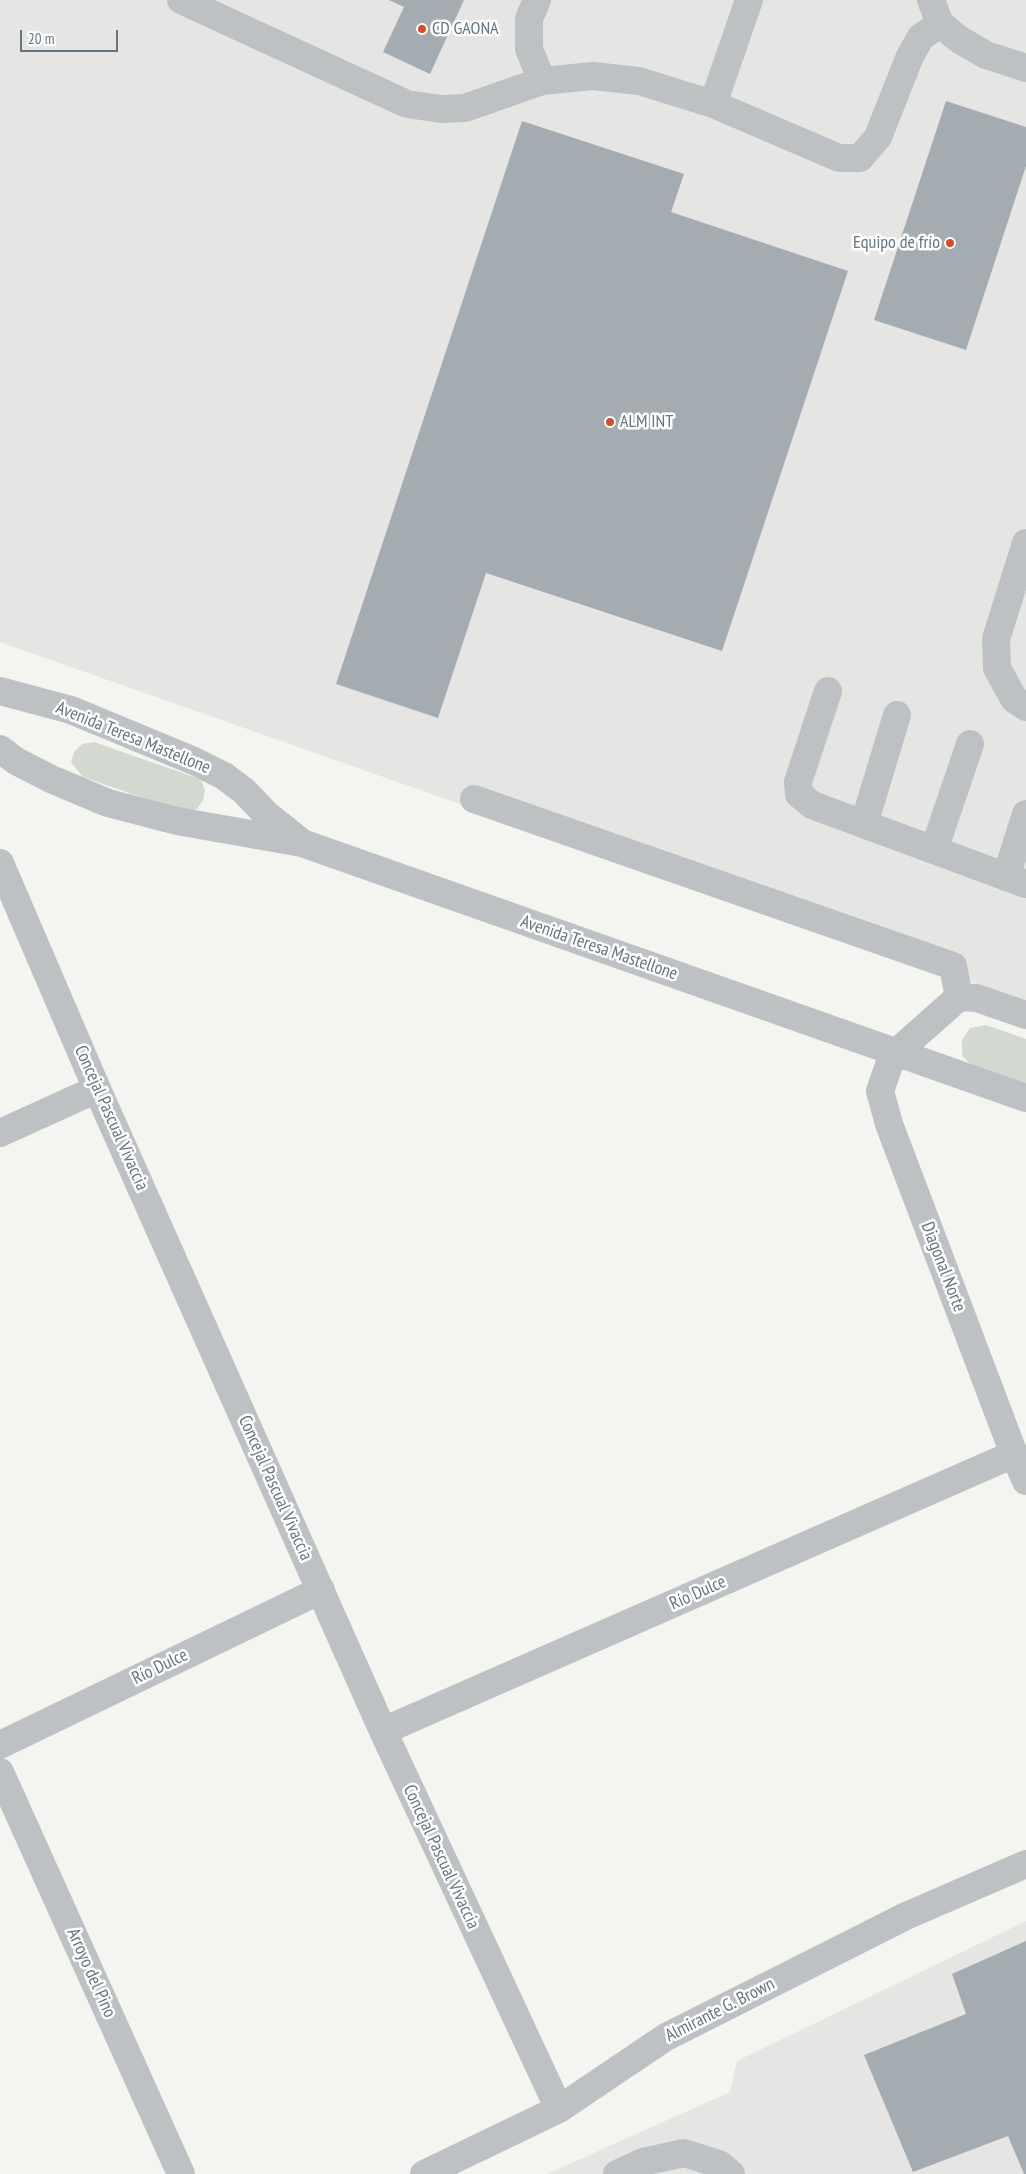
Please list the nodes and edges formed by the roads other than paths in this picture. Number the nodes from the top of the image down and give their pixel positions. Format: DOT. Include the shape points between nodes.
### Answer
graph roads {
  1 [pos="180,0"];
  2 [pos="537,0"];
  3 [pos="749,0"];
  4 [pos="936,12"];
  5 [pos="1026,68"];
  6 [pos="542,81"];
  7 [pos="713,104"];
  8 [pos="1026,543"];
  9 [pos="0,691"];
  10 [pos="828,691"];
  11 [pos="1026,707"];
  12 [pos="897,715"];
  13 [pos="970,744"];
  14 [pos="0,749"];
  15 [pos="474,800"];
  16 [pos="1026,814"];
  17 [pos="864,824"];
  18 [pos="302,843"];
  19 [pos="934,850"];
  20 [pos="0,863"];
  21 [pos="1016,880"];
  22 [pos="959,997"];
  23 [pos="1026,1015"];
  24 [pos="897,1052"];
  25 [pos="97,1089"];
  26 [pos="1026,1098"];
  27 [pos="0,1133"];
  28 [pos="1014,1454"];
  29 [pos="1026,1481"];
  30 [pos="321,1590"];
  31 [pos="383,1731"];
  32 [pos="0,1745"];
  33 [pos="0,1772"];
  34 [pos="1026,1864"];
  35 [pos="559,2109"];
  36 [pos="181,2174"];
  37 [pos="424,2174"];
  38 [pos="617,2174"];
  39 [pos="731,2174"];
  1 -- 6 [label="street" via="407,104 441,109 465,108"];
  2 -- 6 [label="street" via="529,19 529,49"];
  3 -- 7 [label="street"];
  4 -- 5 [label="street" via="960,40 986,55"];
  4 -- 7 [label="street" via="910,56 878,137 860,158 839,158"];
  6 -- 7 [label="street" via="593,76 639,81"];
  8 -- 11 [label="street" via="996,639 997,668 1014,699"];
  9 -- 18 [label="street, Avenida Teresa Mastellone" via="71,710 194,760 244,791"];
  10 -- 17 [label="street" via="798,782 799,794 812,805"];
  12 -- 17 [label="street"];
  13 -- 19 [label="street"];
  14 -- 18 [label="street, Avenida Teresa Mastellone" via="51,779 108,803 177,821"];
  15 -- 22 [label="street" via="953,966"];
  16 -- 21 [label="street"];
  17 -- 19 [label="street"];
  18 -- 24 [label="street, Avenida Teresa Mastellone"];
  19 -- 21 [label="street"];
  20 -- 25 [label="street, Concejal Pascual Vivaccia"];
  22 -- 23 [label="street" via="977,998"];
  22 -- 24 [label="street"];
  24 -- 26 [label="street, Avenida Teresa Mastellone"];
  24 -- 28 [label="street, Diagonal Norte" via="880,1091"];
  25 -- 27 [label="street"];
  25 -- 30 [label="street, Concejal Pascual Vivaccia"];
  28 -- 29 [label="street, Diagonal Norte"];
  28 -- 31 [label="street, Río Dulce"];
  30 -- 31 [label="street, Concejal Pascual Vivaccia"];
  30 -- 32 [label="street, Río Dulce"];
  31 -- 35 [label="street, Concejal Pascual Vivaccia"];
  33 -- 36 [label="street, Arroyo del Pino"];
  34 -- 35 [label="street, Almirante G. Brown" via="906,1916 666,2036"];
  35 -- 37 [label="street, Almirante G. Brown"];
  38 -- 39 [label="street" via="643,2162 684,2153 719,2164"];
}
